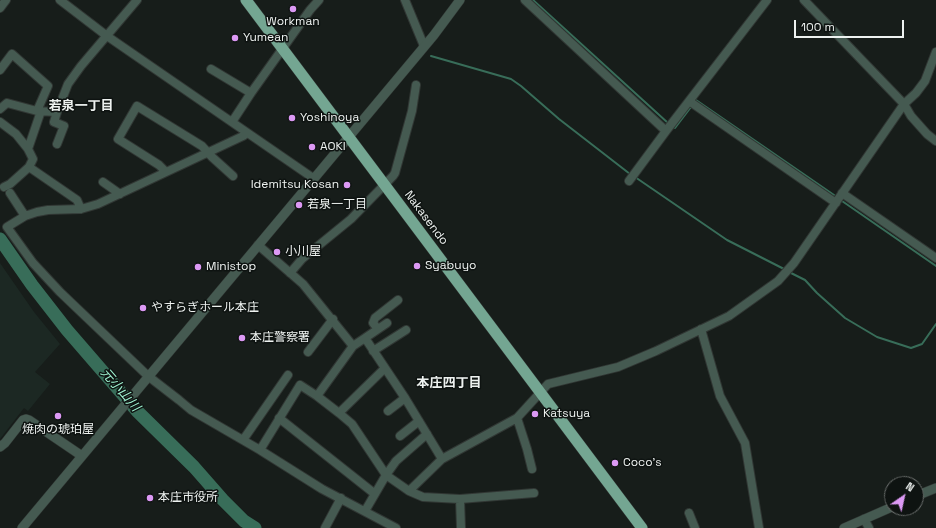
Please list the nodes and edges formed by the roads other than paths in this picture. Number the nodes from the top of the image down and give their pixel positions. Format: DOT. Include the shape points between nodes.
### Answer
graph roads {
  1 [pos="6,0"];
  2 [pos="60,0"];
  3 [pos="137,0"];
  4 [pos="246,0"];
  5 [pos="319,0"];
  6 [pos="405,0"];
  7 [pos="460,0"];
  8 [pos="525,0"];
  9 [pos="767,0"];
  10 [pos="817,0"];
  11 [pos="807,3"];
  12 [pos="0,8"];
  13 [pos="107,36"];
  14 [pos="424,46"];
  15 [pos="283,48"];
  16 [pos="936,52"];
  17 [pos="211,69"];
  18 [pos="0,70"];
  19 [pos="416,85"];
  20 [pos="251,93"];
  21 [pos="689,101"];
  22 [pos="904,104"];
  23 [pos="0,109"];
  24 [pos="39,111"];
  25 [pos="57,112"];
  26 [pos="0,122"];
  27 [pos="232,122"];
  28 [pos="666,131"];
  29 [pos="247,133"];
  30 [pos="348,136"];
  31 [pos="936,141"];
  32 [pos="57,144"];
  33 [pos="28,149"];
  34 [pos="208,152"];
  35 [pos="29,167"];
  36 [pos="166,172"];
  37 [pos="233,176"];
  38 [pos="313,178"];
  39 [pos="629,181"];
  40 [pos="103,182"];
  41 [pos="384,184"];
  42 [pos="4,187"];
  43 [pos="10,193"];
  44 [pos="842,193"];
  45 [pos="120,194"];
  46 [pos="836,202"];
  47 [pos="81,209"];
  48 [pos="25,216"];
  49 [pos="258,245"];
  50 [pos="936,258"];
  51 [pos="290,273"];
  52 [pos="398,300"];
  53 [pos="333,319"];
  54 [pos="387,323"];
  55 [pos="378,329"];
  56 [pos="701,329"];
  57 [pos="406,330"];
  58 [pos="365,338"];
  59 [pos="353,346"];
  60 [pos="373,351"];
  61 [pos="308,352"];
  62 [pos="384,369"];
  63 [pos="288,375"];
  64 [pos="148,376"];
  65 [pos="541,392"];
  66 [pos="318,396"];
  67 [pos="405,398"];
  68 [pos="388,411"];
  69 [pos="339,413"];
  70 [pos="279,418"];
  71 [pos="517,418"];
  72 [pos="419,421"];
  73 [pos="426,434"];
  74 [pos="400,436"];
  75 [pos="243,440"];
  76 [pos="0,447"];
  77 [pos="260,450"];
  78 [pos="82,456"];
  79 [pos="442,459"];
  80 [pos="532,469"];
  81 [pos="386,475"];
  82 [pos="936,488"];
  83 [pos="409,491"];
  84 [pos="924,493"];
  85 [pos="375,494"];
  86 [pos="534,494"];
  87 [pos="341,498"];
  88 [pos="460,499"];
  89 [pos="884,510"];
  90 [pos="365,511"];
  91 [pos="689,513"];
  92 [pos="864,519"];
  93 [pos="26,527"];
  94 [pos="394,527"];
  95 [pos="325,528"];
  96 [pos="461,528"];
  97 [pos="642,528"];
  98 [pos="695,528"];
  99 [pos="759,528"];
  100 [pos="844,528"];
  101 [pos="868,528"];
  1 -- 12 [label="street"];
  2 -- 13 [label="street"];
  3 -- 13 [label="street"];
  4 -- 15 [label="highway, Nakasendo"];
  5 -- 15 [label="street"];
  6 -- 14 [label="street"];
  7 -- 14 [label="street"];
  8 -- 28 [label="street"];
  9 -- 21 [label="street"];
  10 -- 11 [label="street"];
  11 -- 22 [label="street"];
  13 -- 25 [label="street" via="68,84"];
  13 -- 27 [label="street"];
  14 -- 30 [label="street"];
  15 -- 20 [label="street"];
  15 -- 30 [label="highway, Nakasendo"];
  16 -- 22 [label="street" via="926,81"];
  17 -- 20 [label="street"];
  18 -- 24 [label="street" via="12,54 48,86"];
  19 -- 41 [label="street" via="395,173"];
  20 -- 27 [label="street"];
  21 -- 28 [label="street"];
  21 -- 46 [label="street"];
  22 -- 31 [label="street" via="911,116"];
  22 -- 44 [label="street"];
  23 -- 24 [label="street" via="8,103"];
  24 -- 25 [label="street"];
  24 -- 33 [label="street"];
  25 -- 32 [label="street" via="54,122 64,126"];
  26 -- 33 [label="street" via="16,134"];
  27 -- 29 [label="street"];
  28 -- 39 [label="street"];
  29 -- 34 [label="street"];
  29 -- 38 [label="street"];
  30 -- 38 [label="street"];
  30 -- 41 [label="highway, Nakasendo"];
  33 -- 35 [label="street" via="32,159"];
  34 -- 36 [label="street"];
  34 -- 36 [label="street" via="137,106 118,139"];
  34 -- 37 [label="street"];
  35 -- 42 [label="street"];
  35 -- 47 [label="street" via="76,200"];
  36 -- 45 [label="street"];
  38 -- 49 [label="street"];
  40 -- 45 [label="street"];
  41 -- 51 [label="street" via="351,219 302,258"];
  41 -- 65 [label="highway, Nakasendo"];
  43 -- 48 [label="street"];
  44 -- 46 [label="street"];
  44 -- 50 [label="street"];
  45 -- 47 [label="street"];
  46 -- 56 [label="street" via="794,263 778,281 729,316"];
  47 -- 48 [label="street" via="48,210"];
  48 -- 64 [label="street" via="7,227 33,263"];
  49 -- 51 [label="street"];
  49 -- 64 [label="street"];
  51 -- 53 [label="street"];
  52 -- 55 [label="street" via="375,318 374,323"];
  53 -- 59 [label="street"];
  53 -- 61 [label="street"];
  54 -- 55 [label="street"];
  55 -- 58 [label="street"];
  56 -- 65 [label="street" via="618,367 548,384"];
  56 -- 99 [label="street" via="720,396 745,443"];
  57 -- 60 [label="street"];
  58 -- 59 [label="street"];
  58 -- 60 [label="street"];
  59 -- 66 [label="street"];
  60 -- 62 [label="street"];
  62 -- 67 [label="street"];
  62 -- 69 [label="street"];
  63 -- 75 [label="street"];
  64 -- 75 [label="street" via="191,410"];
  64 -- 78 [label="street"];
  65 -- 71 [label="street"];
  65 -- 97 [label="highway, Nakasendo"];
  66 -- 69 [label="street"];
  66 -- 70 [label="street" via="300,385"];
  67 -- 68 [label="street"];
  67 -- 72 [label="street"];
  69 -- 81 [label="street" via="352,424"];
  70 -- 77 [label="street"];
  70 -- 85 [label="street"];
  71 -- 79 [label="street"];
  71 -- 80 [label="street"];
  72 -- 73 [label="street"];
  72 -- 74 [label="street"];
  73 -- 79 [label="street"];
  73 -- 81 [label="street" via="396,461"];
  75 -- 77 [label="street"];
  76 -- 78 [label="street" via="26,419"];
  77 -- 87 [label="street"];
  78 -- 93 [label="street"];
  79 -- 83 [label="street"];
  81 -- 83 [label="street"];
  81 -- 85 [label="street"];
  82 -- 84 [label="street"];
  83 -- 88 [label="street" via="423,497"];
  85 -- 90 [label="street"];
  86 -- 88 [label="street"];
  87 -- 90 [label="street"];
  87 -- 95 [label="street"];
  88 -- 96 [label="street"];
  89 -- 92 [label="street"];
  90 -- 94 [label="street"];
  91 -- 98 [label="street"];
  92 -- 100 [label="street"];
  92 -- 101 [label="street"];
}
